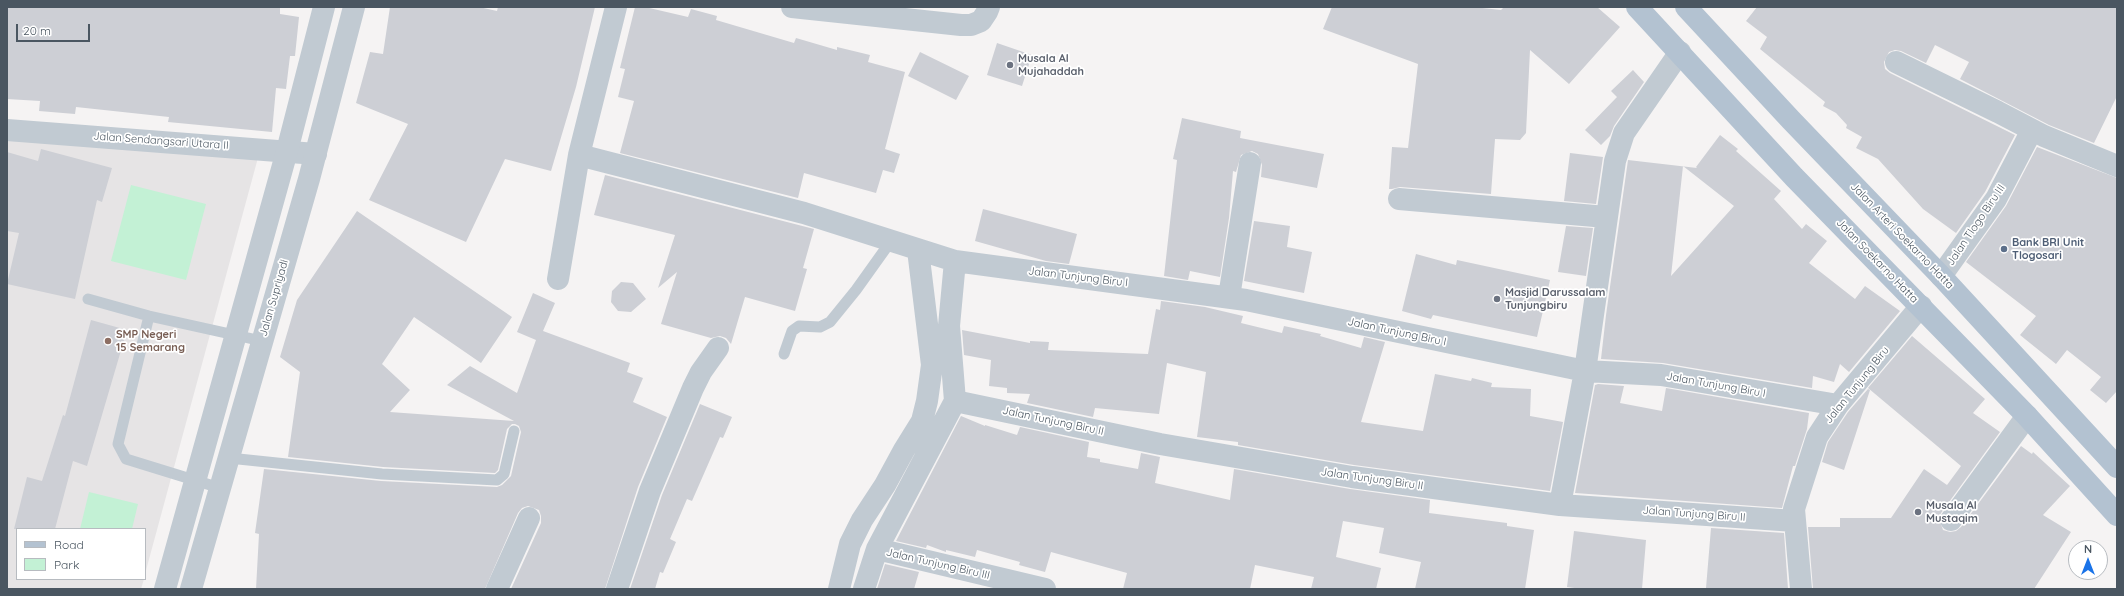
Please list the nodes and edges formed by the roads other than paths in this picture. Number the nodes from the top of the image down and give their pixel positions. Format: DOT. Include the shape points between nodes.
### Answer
graph roads {
  1 [pos="324,7"];
  2 [pos="354,7"];
  3 [pos="616,7"];
  4 [pos="792,7"];
  5 [pos="989,7"];
  6 [pos="1637,7"];
  7 [pos="1686,7"];
  8 [pos="1680,52"];
  9 [pos="1896,62"];
  10 [pos="7,130"];
  11 [pos="2032,130"];
  12 [pos="287,151"];
  13 [pos="316,154"];
  14 [pos="579,155"];
  15 [pos="1250,162"];
  16 [pos="2117,166"];
  17 [pos="1399,199"];
  18 [pos="1606,217"];
  19 [pos="891,241"];
  20 [pos="918,250"];
  21 [pos="955,261"];
  22 [pos="1941,276"];
  23 [pos="558,279"];
  24 [pos="1229,297"];
  25 [pos="88,299"];
  26 [pos="1921,306"];
  27 [pos="149,316"];
  28 [pos="235,334"];
  29 [pos="262,341"];
  30 [pos="718,348"];
  31 [pos="784,354"];
  32 [pos="1585,371"];
  33 [pos="955,401"];
  34 [pos="1838,405"];
  35 [pos="2027,416"];
  36 [pos="514,431"];
  37 [pos="229,458"];
  38 [pos="2117,467"];
  39 [pos="195,480"];
  40 [pos="220,488"];
  41 [pos="1560,504"];
  42 [pos="2117,515"];
  43 [pos="529,518"];
  44 [pos="1951,520"];
  45 [pos="1795,521"];
  46 [pos="877,549"];
  47 [pos="165,589"];
  48 [pos="191,589"];
  49 [pos="497,589"];
  50 [pos="617,589"];
  51 [pos="839,589"];
  52 [pos="864,589"];
  53 [pos="1045,589"];
  54 [pos="1801,589"];
  1 -- 12 [label="street"];
  2 -- 13 [label="street, Jalan Supriyadi"];
  3 -- 14 [label="street"];
  4 -- 5 [label="street" via="972,25 981,21"];
  6 -- 8 [label="main road, Jalan Soekarno Hatta"];
  7 -- 22 [label="main road, Jalan Arteri Soekarno Hatta"];
  8 -- 18 [label="street" via="1624,133 1615,161"];
  8 -- 26 [label="main road, Jalan Soekarno Hatta" via="1794,177"];
  9 -- 11 [label="street"];
  10 -- 12 [label="street, Jalan Sendangsari Utara II"];
  11 -- 16 [label="street"];
  11 -- 22 [label="street, Jalan Tlogo Biru III" via="1996,199"];
  12 -- 13 [label="street, Jalan Sendangsari Utara II"];
  12 -- 28 [label="street"];
  13 -- 29 [label="street, Jalan Supriyadi"];
  14 -- 19 [label="street, Jalan Tunjung Biru I" via="804,213"];
  14 -- 23 [label="street"];
  15 -- 24 [label="street"];
  17 -- 18 [label="street"];
  18 -- 32 [label="street"];
  19 -- 20 [label="street, Jalan Tunjung Biru I"];
  19 -- 31 [label="lane" via="830,322 820,327 799,326 792,331"];
  20 -- 21 [label="street, Jalan Tunjung Biru I"];
  20 -- 51 [label="street" via="932,365 927,401 922,421 850,544"];
  21 -- 24 [label="street, Jalan Tunjung Biru I"];
  21 -- 33 [label="street" via="949,326"];
  22 -- 38 [label="main road, Jalan Arteri Soekarno Hatta"];
  24 -- 32 [label="street, Jalan Tunjung Biru I"];
  25 -- 27 [label="lane"];
  26 -- 34 [label="street, Jalan Tunjung Biru"];
  26 -- 35 [label="main road, Jalan Soekarno Hatta"];
  27 -- 28 [label="lane"];
  27 -- 39 [label="lane" via="118,444 126,459"];
  28 -- 29 [label="lane"];
  28 -- 39 [label="street"];
  29 -- 37 [label="street, Jalan Supriyadi"];
  30 -- 50 [label="street" via="696,383 650,491"];
  32 -- 34 [label="street, Jalan Tunjung Biru I" via="1661,375"];
  32 -- 41 [label="street"];
  33 -- 41 [label="street, Jalan Tunjung Biru II" via="1160,444 1352,477"];
  33 -- 46 [label="street"];
  34 -- 45 [label="street, Jalan Tunjung Biru" via="1817,437 1794,509"];
  35 -- 42 [label="main road, Jalan Soekarno Hatta"];
  35 -- 44 [label="street"];
  36 -- 37 [label="lane" via="504,474 497,480 382,474"];
  37 -- 40 [label="street, Jalan Supriyadi"];
  39 -- 40 [label="lane"];
  39 -- 47 [label="street"];
  40 -- 48 [label="street, Jalan Supriyadi"];
  41 -- 45 [label="street, Jalan Tunjung Biru II"];
  43 -- 49 [label="street"];
  45 -- 54 [label="street, Jalan Tunjung Biru"];
  46 -- 52 [label="street"];
  46 -- 53 [label="street, Jalan Tunjung Biru III"];
}
